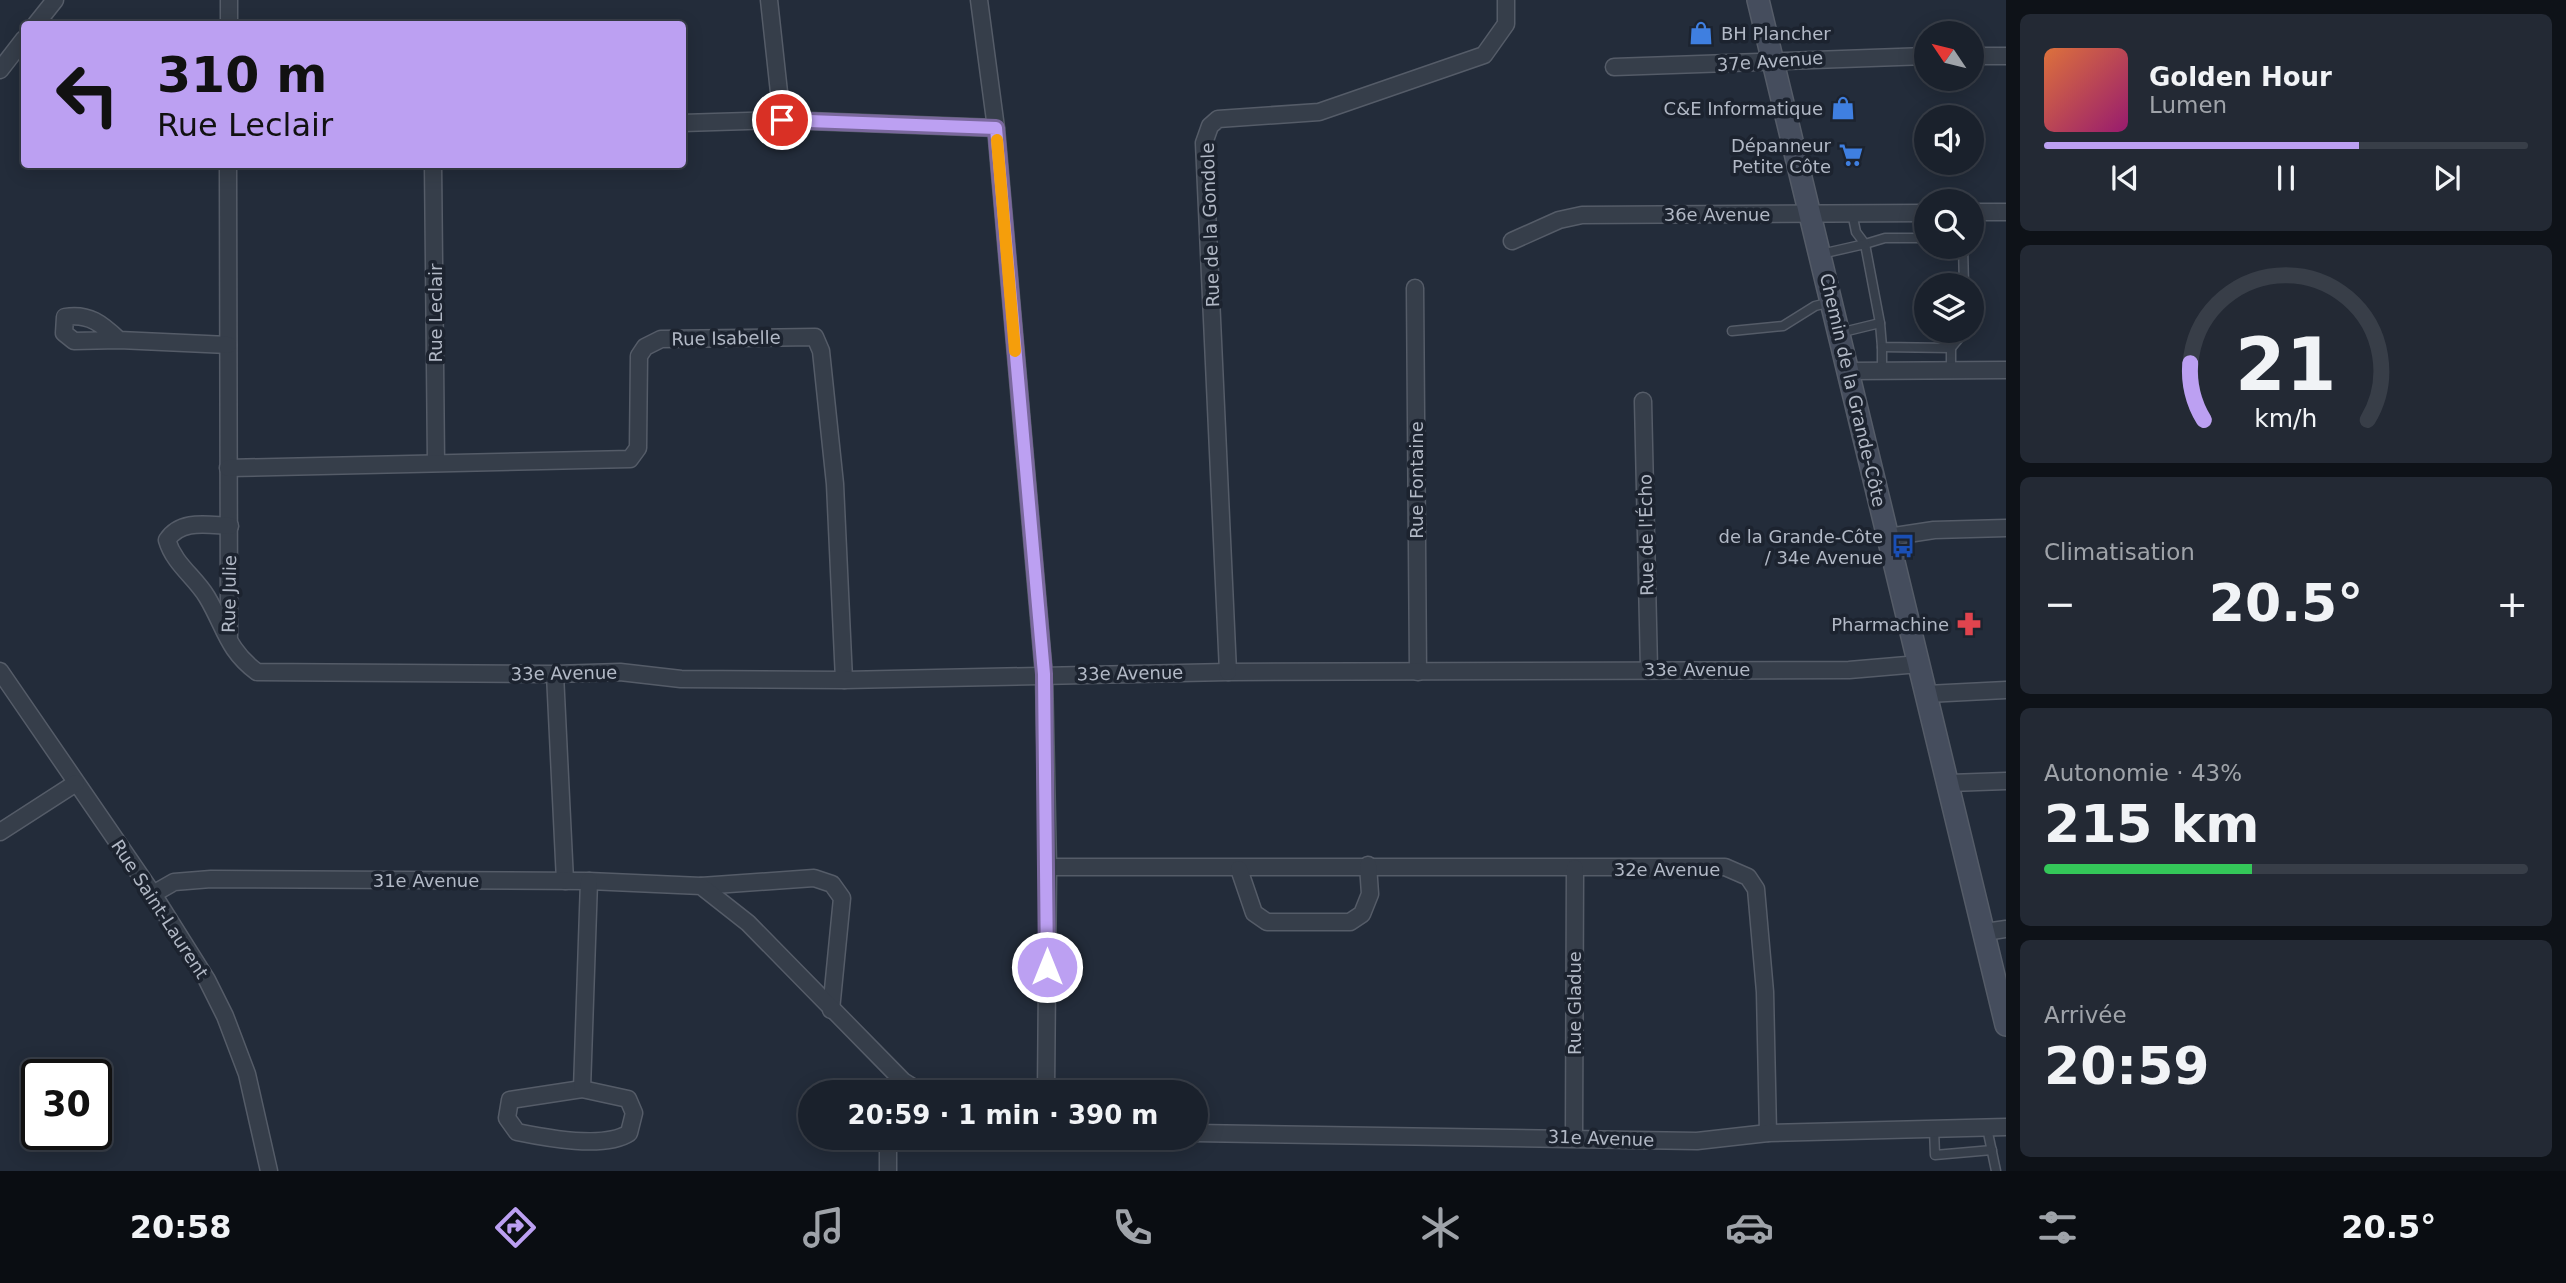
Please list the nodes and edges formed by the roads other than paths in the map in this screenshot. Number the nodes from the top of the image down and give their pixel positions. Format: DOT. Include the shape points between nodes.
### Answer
graph roads {
  1 [pos="229,0"];
  2 [pos="769,0"];
  3 [pos="979,0"];
  4 [pos="1506,0"];
  5 [pos="1758,0"];
  6 [pos="51,1"];
  7 [pos="38,21"];
  8 [pos="229,21"];
  9 [pos="21,43"];
  10 [pos="1914,56"];
  11 [pos="1984,56"];
  12 [pos="2006,56"];
  13 [pos="1774,62"];
  14 [pos="1614,67"];
  15 [pos="0,70"];
  16 [pos="782,120"];
  17 [pos="686,123"];
  18 [pos="996,128"];
  19 [pos="228,168"];
  20 [pos="433,168"];
  21 [pos="1984,212"];
  22 [pos="2006,212"];
  23 [pos="1852,213"];
  24 [pos="1914,213"];
  25 [pos="1812,214"];
  26 [pos="1914,238"];
  27 [pos="1512,242"];
  28 [pos="1865,244"];
  29 [pos="1821,254"];
  30 [pos="1415,288"];
  31 [pos="1832,302"];
  32 [pos="1880,323"];
  33 [pos="1732,331"];
  34 [pos="1839,333"];
  35 [pos="119,340"];
  36 [pos="1955,343"];
  37 [pos="228,345"];
  38 [pos="1882,347"];
  39 [pos="1951,348"];
  40 [pos="1882,370"];
  41 [pos="1951,370"];
  42 [pos="2006,370"];
  43 [pos="1848,371"];
  44 [pos="1643,401"];
  45 [pos="436,462"];
  46 [pos="228,468"];
  47 [pos="230,526"];
  48 [pos="2006,528"];
  49 [pos="1888,537"];
  50 [pos="229,642"];
  51 [pos="1919,664"];
  52 [pos="1649,669"];
  53 [pos="0,671"];
  54 [pos="1228,671"];
  55 [pos="1418,672"];
  56 [pos="555,674"];
  57 [pos="1044,674"];
  58 [pos="844,680"];
  59 [pos="2006,690"];
  60 [pos="1927,694"];
  61 [pos="2006,781"];
  62 [pos="76,783"];
  63 [pos="1950,783"];
  64 [pos="0,832"];
  65 [pos="1368,865"];
  66 [pos="1048,867"];
  67 [pos="1575,868"];
  68 [pos="1239,869"];
  69 [pos="565,881"];
  70 [pos="589,881"];
  71 [pos="701,886"];
  72 [pos="153,894"];
  73 [pos="2006,929"];
  74 [pos="1984,932"];
  75 [pos="2002,989"];
  76 [pos="831,1010"];
  77 [pos="2006,1025"];
  78 [pos="895,1080"];
  79 [pos="1046,1080"];
  80 [pos="582,1089"];
  81 [pos="2006,1127"];
  82 [pos="1987,1128"];
  83 [pos="1934,1129"];
  84 [pos="1208,1133"];
  85 [pos="1768,1133"];
  86 [pos="1574,1137"];
  87 [pos="888,1150"];
  88 [pos="1992,1150"];
  89 [pos="269,1171"];
  90 [pos="888,1171"];
  91 [pos="1996,1171"];
  1 -- 8 [label="street"];
  2 -- 16 [label="street"];
  3 -- 18 [label="street"];
  4 -- 54 [label="street, Rue de la Gondole" via="1506,24 1484,55 1320,113 1218,119 1210,126 1204,143"];
  5 -- 13 [label="main road, Chemin de la Grande-Côte"];
  6 -- 7 [label="street"];
  9 -- 15 [label="street"];
  10 -- 13 [label="street, 37e Avenue"];
  11 -- 12 [label="street"];
  13 -- 14 [label="street, 37e Avenue"];
  13 -- 25 [label="main road, Chemin de la Grande-Côte"];
  16 -- 17 [label="street"];
  16 -- 18 [label="street"];
  18 -- 57 [label="street"];
  19 -- 37 [label="street, Rue Julie"];
  20 -- 45 [label="street, Rue Leclair"];
  21 -- 22 [label="street"];
  23 -- 24 [label="street, 36e Avenue"];
  23 -- 25 [label="street, 36e Avenue"];
  23 -- 28 [label="lane" via="1856,232"];
  25 -- 27 [label="street, 36e Avenue" via="1582,215 1559,220"];
  25 -- 29 [label="main road, Chemin de la Grande-Côte"];
  26 -- 28 [label="lane" via="1885,238"];
  28 -- 29 [label="lane"];
  28 -- 32 [label="lane"];
  29 -- 31 [label="main road, Chemin de la Grande-Côte"];
  30 -- 55 [label="street, Rue Fontaine"];
  31 -- 33 [label="lane" via="1815,306 1783,326"];
  31 -- 34 [label="main road, Chemin de la Grande-Côte"];
  32 -- 34 [label="lane"];
  32 -- 38 [label="lane"];
  34 -- 43 [label="main road, Chemin de la Grande-Côte"];
  35 -- 37 [label="street"];
  36 -- 39 [label="lane"];
  37 -- 46 [label="street, Rue Julie"];
  38 -- 39 [label="lane"];
  38 -- 40 [label="lane"];
  39 -- 41 [label="lane"];
  40 -- 41 [label="street"];
  40 -- 43 [label="street"];
  41 -- 42 [label="street"];
  43 -- 49 [label="main road, Chemin de la Grande-Côte"];
  44 -- 52 [label="street, Rue de l'Écho"];
  45 -- 46 [label="street, Rue Isabelle"];
  45 -- 58 [label="street, Rue Isabelle" via="630,459 638,449 639,356 645,347 661,339 815,337 821,351 835,484"];
  46 -- 47 [label="street, Rue Julie"];
  47 -- 50 [label="street, Rue Julie"];
  47 -- 50 [label="street, Rue Julie" via="191,525 174,529 167,540 171,553 206,596"];
  48 -- 49 [label="street"];
  49 -- 51 [label="main road, Chemin de la Grande-Côte"];
  50 -- 56 [label="street, 33e Avenue" via="240,660 257,672"];
  51 -- 52 [label="street, 33e Avenue" via="1874,669"];
  51 -- 60 [label="main road, Chemin de la Grande-Côte"];
  52 -- 55 [label="street, 33e Avenue"];
  53 -- 62 [label="street, Rue Saint-Laurent"];
  54 -- 55 [label="street, 33e Avenue"];
  54 -- 57 [label="street, 33e Avenue"];
  56 -- 58 [label="street, 33e Avenue" via="620,671 681,679"];
  56 -- 69 [label="street"];
  57 -- 58 [label="street, 33e Avenue"];
  57 -- 66 [label="street"];
  59 -- 60 [label="street"];
  60 -- 63 [label="main road, Chemin de la Grande-Côte"];
  61 -- 63 [label="street"];
  62 -- 64 [label="street"];
  62 -- 72 [label="street, Rue Saint-Laurent"];
  63 -- 74 [label="main road, Chemin de la Grande-Côte"];
  65 -- 67 [label="street, 32e Avenue"];
  65 -- 68 [label="street, 32e Avenue"];
  65 -- 68 [label="street" via="1370,894 1362,914 1350,922 1267,922 1254,913"];
  66 -- 68 [label="street, 32e Avenue"];
  66 -- 79 [label="street"];
  67 -- 85 [label="street, 32e Avenue" via="1725,867 1748,877 1756,889 1765,992"];
  67 -- 86 [label="street, Rue Gladue"];
  69 -- 70 [label="street, 31e Avenue"];
  69 -- 72 [label="street, 31e Avenue" via="211,879 174,882"];
  70 -- 71 [label="street, 31e Avenue"];
  70 -- 80 [label="street"];
  71 -- 76 [label="street" via="748,923"];
  71 -- 76 [label="street, 31e Avenue" via="814,878 832,884 842,898"];
  72 -- 89 [label="street, Rue Saint-Laurent" via="225,1016 253,1093"];
  73 -- 74 [label="street"];
  74 -- 75 [label="main road, Chemin de la Grande-Côte"];
  75 -- 77 [label="main road, Chemin de la Grande-Côte"];
  76 -- 78 [label="street"];
  80 -- 80 [label="street" via="510,1101 507,1118 517,1132 543,1138 617,1141 629,1133 634,1113 628,1099"];
  81 -- 82 [label="street, 31e Avenue"];
  82 -- 83 [label="street, 31e Avenue"];
  82 -- 88 [label="lane"];
  83 -- 85 [label="street, 31e Avenue"];
  83 -- 88 [label="lane" via="1936,1155"];
  84 -- 86 [label="street, 31e Avenue"];
  85 -- 86 [label="street, 31e Avenue" via="1697,1141"];
  87 -- 90 [label="street"];
  88 -- 91 [label="lane"];
}
